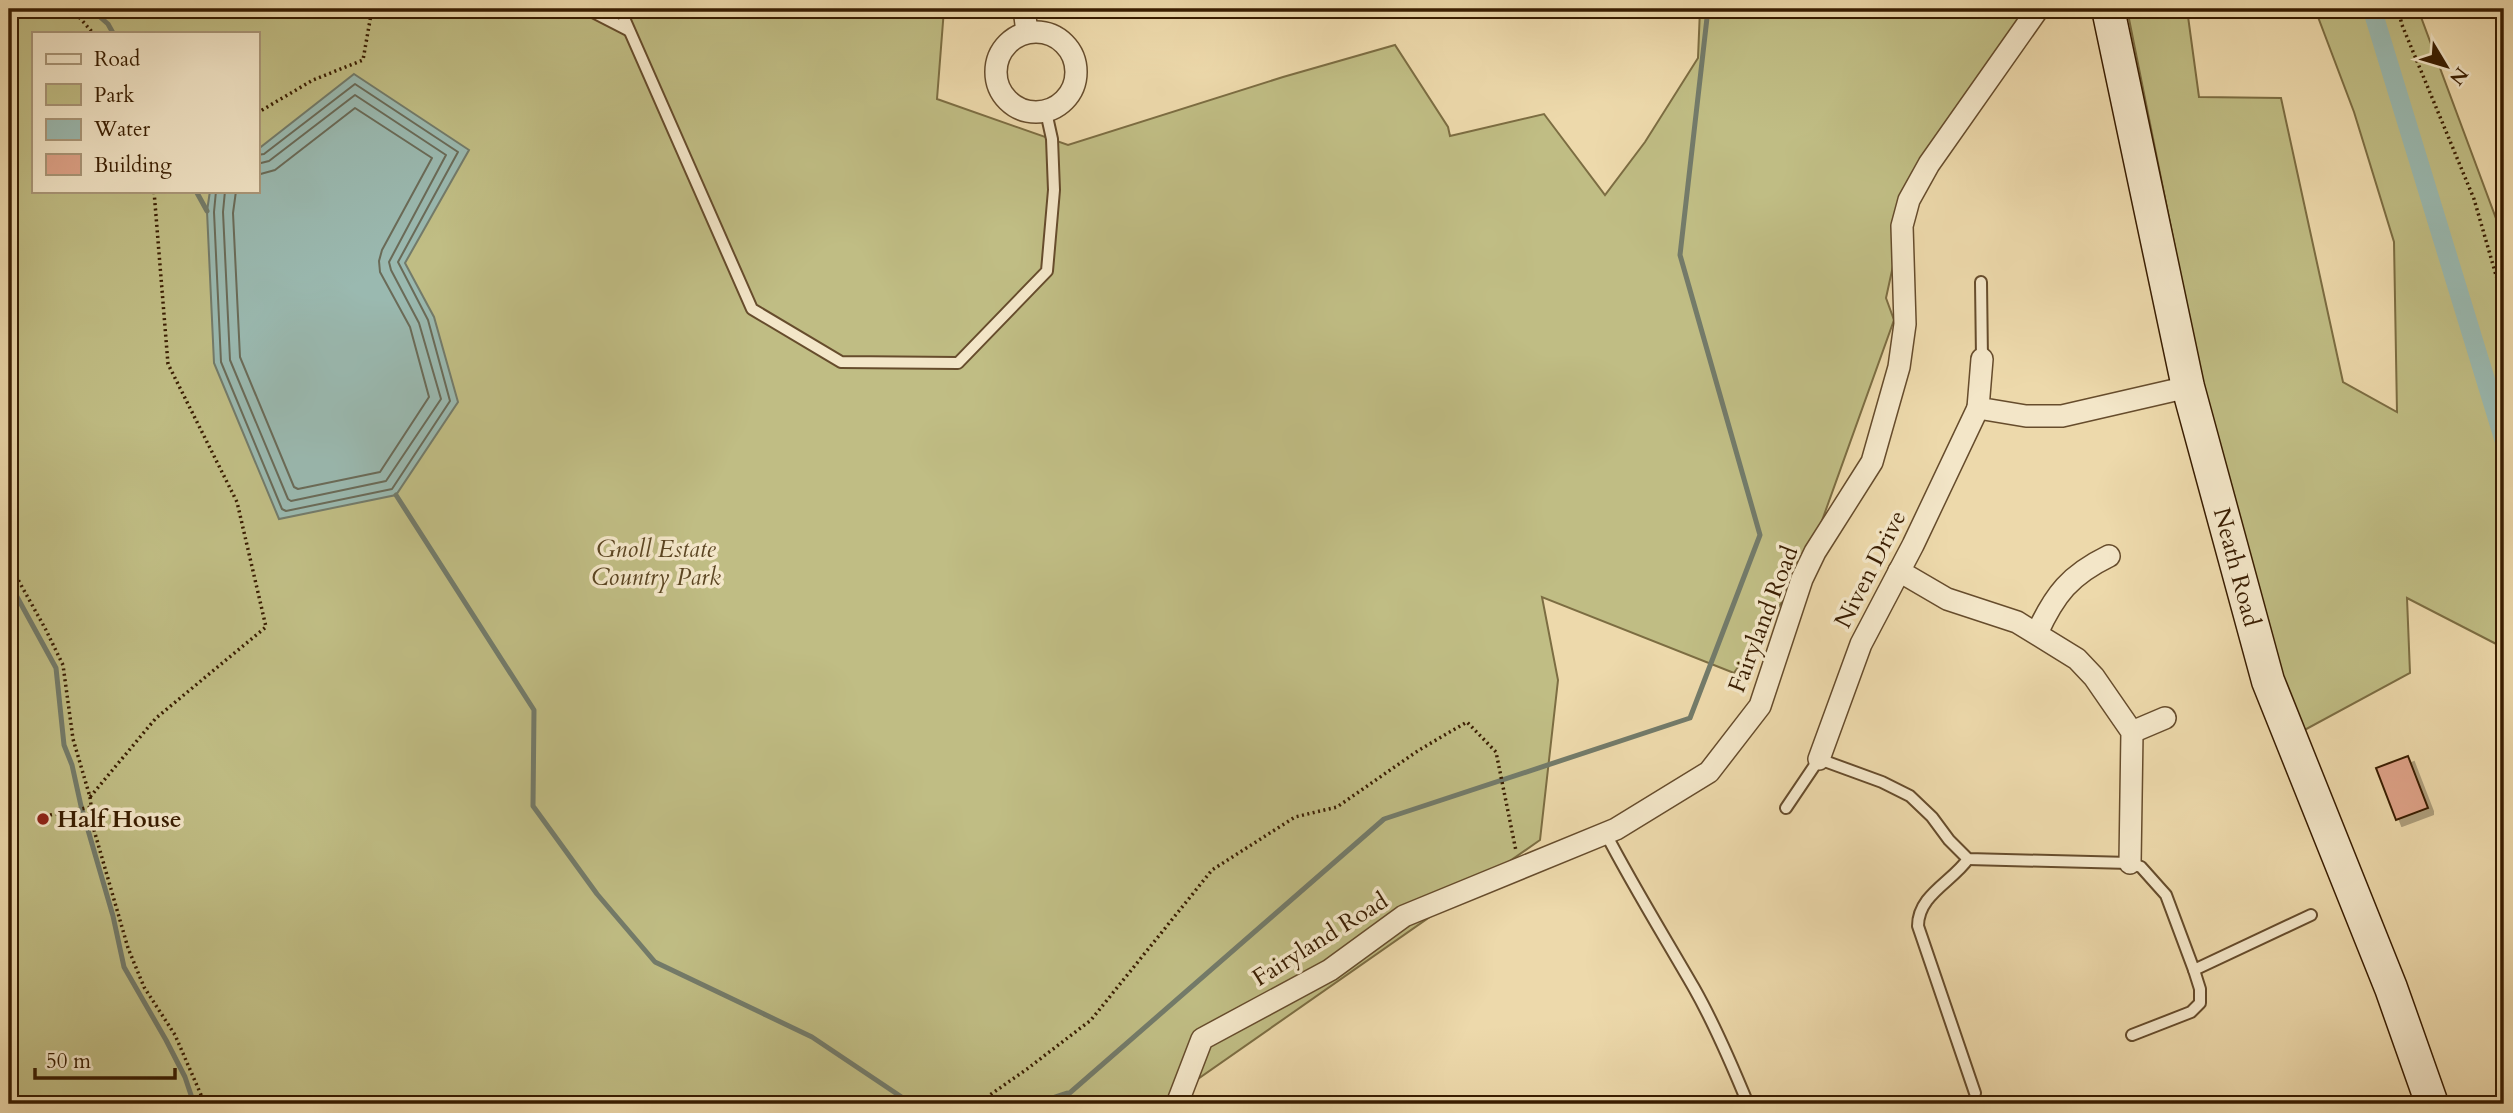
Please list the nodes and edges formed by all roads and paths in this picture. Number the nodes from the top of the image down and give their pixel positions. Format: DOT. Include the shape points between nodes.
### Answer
graph roads {
  1 [pos="72,9"];
  2 [pos="372,9"];
  3 [pos="574,9"];
  4 [pos="620,9"];
  5 [pos="1024,9"];
  6 [pos="2038,9"];
  7 [pos="2108,9"];
  8 [pos="2398,9"];
  9 [pos="628,30"];
  10 [pos="92,32"];
  11 [pos="1027,33"];
  12 [pos="259,112"];
  13 [pos="1046,112"];
  14 [pos="154,192"];
  15 [pos="1981,282"];
  16 [pos="2504,303"];
  17 [pos="1982,359"];
  18 [pos="2188,387"];
  19 [pos="1978,408"];
  20 [pos="9,549"];
  21 [pos="2109,556"];
  22 [pos="1899,571"];
  23 [pos="2037,633"];
  24 [pos="2165,718"];
  25 [pos="2132,732"];
  26 [pos="1819,759"];
  27 [pos="90,797"];
  28 [pos="90,807"];
  29 [pos="1786,808"];
  30 [pos="51,815"];
  31 [pos="1606,834"];
  32 [pos="1968,859"];
  33 [pos="2130,863"];
  34 [pos="1520,869"];
  35 [pos="2311,915"];
  36 [pos="2194,970"];
  37 [pos="2132,1035"];
  38 [pos="1975,1094"];
  39 [pos="205,1104"];
  40 [pos="977,1104"];
  41 [pos="1177,1104"];
  42 [pos="1748,1104"];
  43 [pos="2432,1104"];
  1 -- 10 [label="path"];
  2 -- 12 [label="path" via="363,60 313,80"];
  3 -- 9 [label="lane" via="591,11"];
  4 -- 9 [label="lane"];
  5 -- 11 [label="street"];
  6 -- 31 [label="street, Fairyland Road" via="1929,164 1909,200 1902,226 1905,324 1899,367 1872,462 1802,579 1760,706 1709,772"];
  7 -- 18 [label="main road, Neath Road"];
  8 -- 16 [label="path" via="2474,199"];
  9 -- 13 [label="lane" via="752,309 841,362 958,363 1047,271 1054,190"];
  11 -- 13 [label="street" via="1041,32 1066,44 1077,72 1067,99"];
  11 -- 13 [label="street" via="1009,42 1000,54 996,81 1002,94 1019,109"];
  14 -- 27 [label="path" via="169,364 237,502 267,627 156,718"];
  15 -- 17 [label="lane"];
  17 -- 19 [label="street"];
  18 -- 19 [label="street" via="2062,416"];
  18 -- 43 [label="main road, Neath Road" via="2268,681 2391,988"];
  19 -- 22 [label="street, Niven Drive"];
  20 -- 27 [label="path" via="16,576 63,665 72,739"];
  21 -- 23 [label="street" via="2066,584"];
  22 -- 23 [label="street" via="1947,599"];
  22 -- 26 [label="street, Niven Drive" via="1861,644"];
  23 -- 25 [label="street" via="2077,659"];
  24 -- 25 [label="street"];
  25 -- 33 [label="street"];
  26 -- 29 [label="lane"];
  26 -- 32 [label="lane" via="1910,796"];
  27 -- 28 [label="path"];
  28 -- 30 [label="path"];
  28 -- 39 [label="path" via="128,948 144,987 175,1035"];
  31 -- 34 [label="street, Fairyland Road"];
  31 -- 42 [label="lane" via="1695,990"];
  32 -- 33 [label="lane"];
  32 -- 38 [label="lane" via="1926,901 1918,913 1918,926"];
  33 -- 36 [label="lane" via="2141,867 2166,895"];
  34 -- 40 [label="path" via="1496,752 1467,722 1337,807 1295,817 1212,870 1091,1020"];
  34 -- 41 [label="street, Fairyland Road" via="1404,916 1330,970 1202,1039"];
  35 -- 36 [label="lane"];
  36 -- 37 [label="lane" via="2200,1003 2191,1012"];
}
